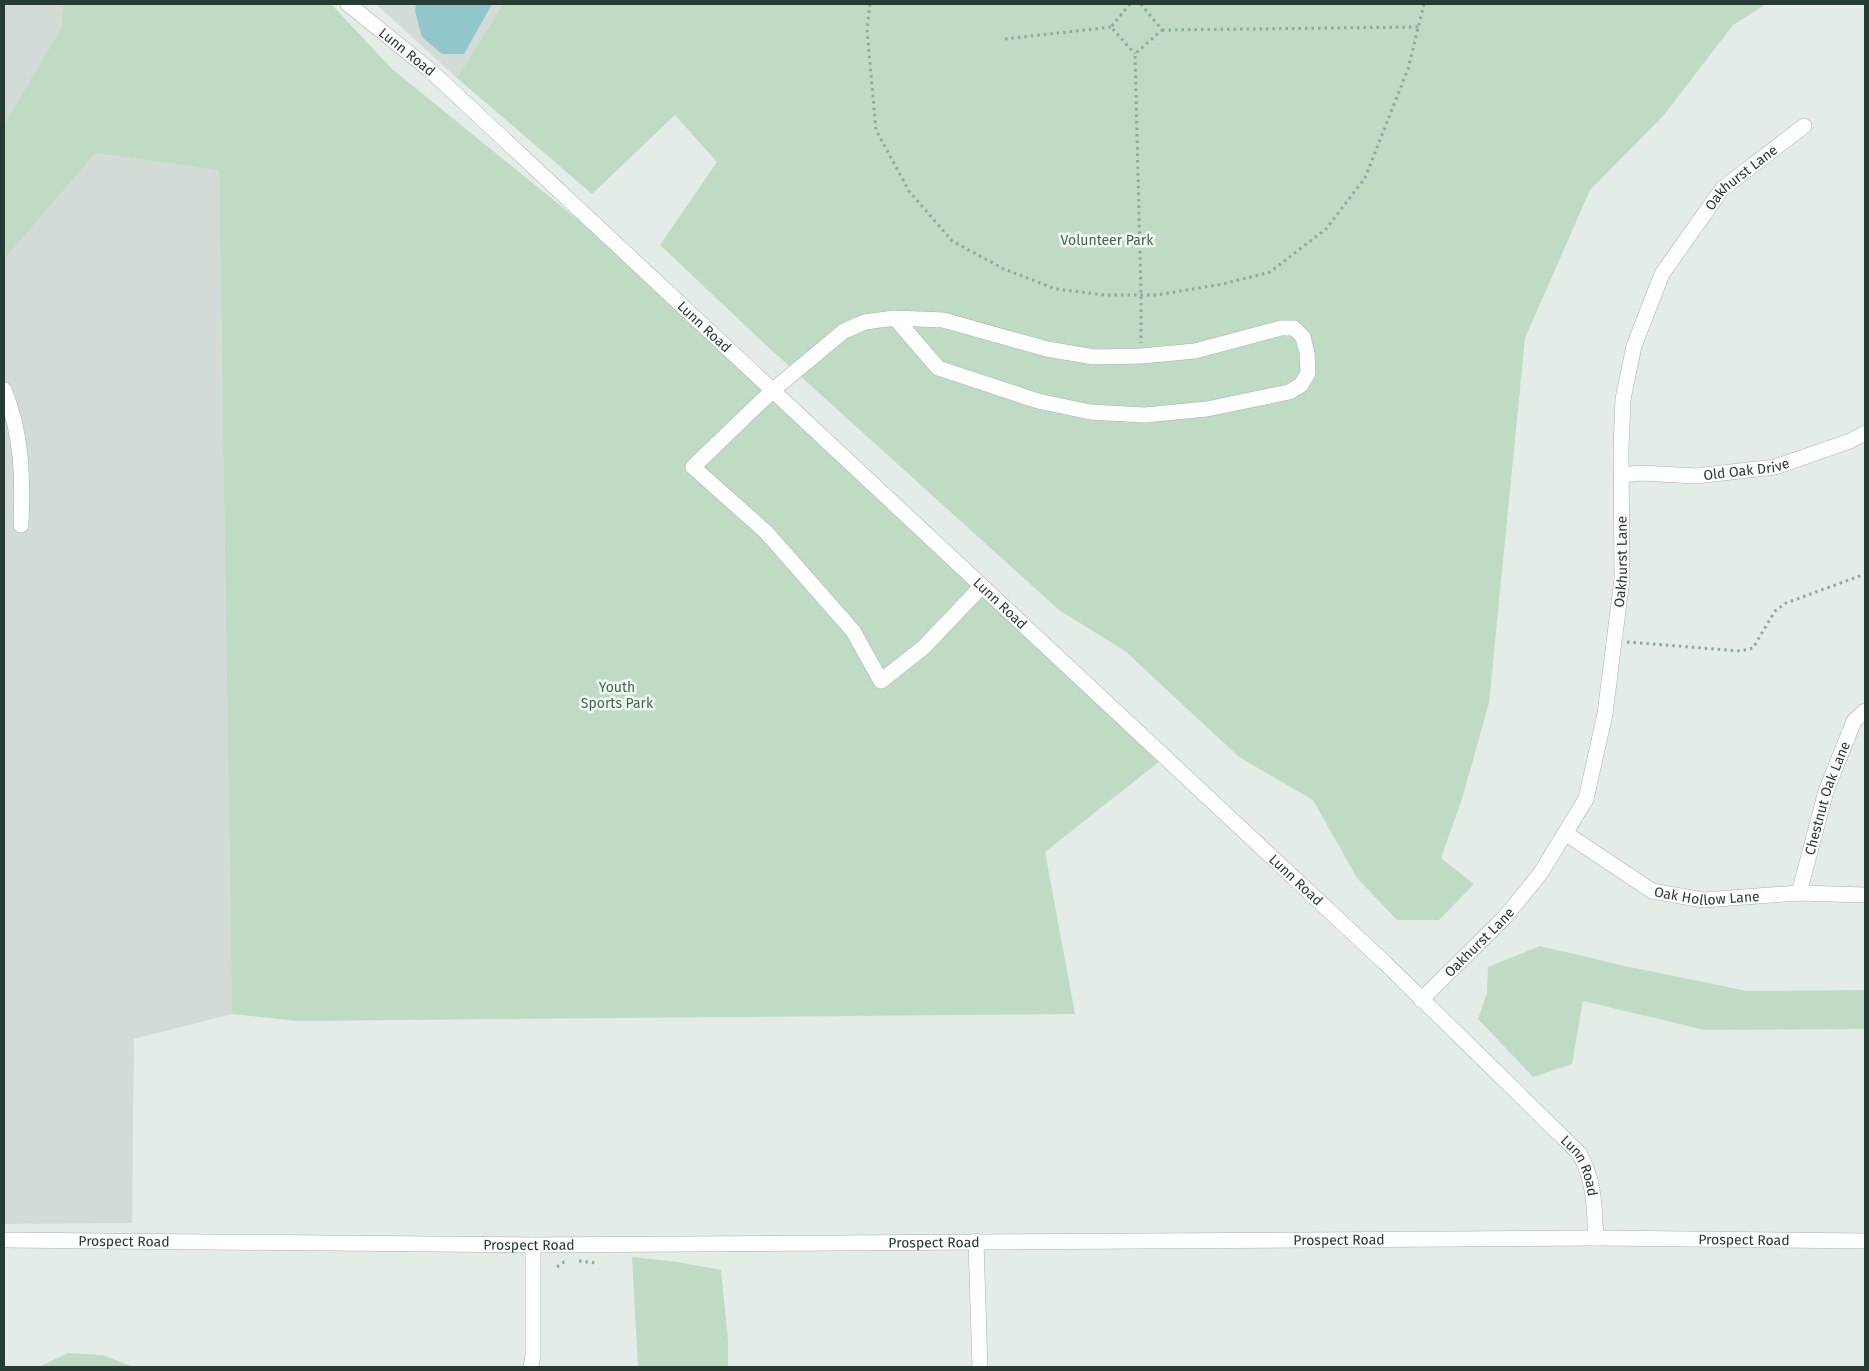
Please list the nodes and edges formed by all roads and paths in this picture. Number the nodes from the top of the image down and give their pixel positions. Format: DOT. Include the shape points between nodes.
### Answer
graph roads {
  1 [pos="348,4"];
  2 [pos="870,4"];
  3 [pos="1130,4"];
  4 [pos="1141,4"];
  5 [pos="1424,4"];
  6 [pos="1418,27"];
  7 [pos="1112,28"];
  8 [pos="1162,30"];
  9 [pos="1005,39"];
  10 [pos="1135,54"];
  11 [pos="1804,126"];
  12 [pos="1141,295"];
  13 [pos="895,318"];
  14 [pos="1141,356"];
  15 [pos="4,390"];
  16 [pos="773,390"];
  17 [pos="1865,433"];
  18 [pos="1622,474"];
  19 [pos="21,525"];
  20 [pos="1865,574"];
  21 [pos="982,586"];
  22 [pos="1614,641"];
  23 [pos="1865,712"];
  24 [pos="1565,833"];
  25 [pos="1800,892"];
  26 [pos="1865,895"];
  27 [pos="1422,1000"];
  28 [pos="1596,1238"];
  29 [pos="4,1240"];
  30 [pos="976,1241"];
  31 [pos="1865,1241"];
  32 [pos="533,1244"];
  33 [pos="596,1263"];
  34 [pos="557,1266"];
  35 [pos="531,1367"];
  36 [pos="980,1367"];
  1 -- 16 [label="street, Lunn Road" via="431,71"];
  2 -- 12 [label="path" via="867,29 876,130 909,191 952,241 1004,269 1056,289 1104,295"];
  3 -- 7 [label="path"];
  4 -- 8 [label="path"];
  5 -- 6 [label="path"];
  6 -- 8 [label="path"];
  6 -- 12 [label="path" via="1408,69 1365,178 1326,229 1270,272 1223,284"];
  7 -- 9 [label="path"];
  7 -- 10 [label="path"];
  8 -- 10 [label="path"];
  10 -- 12 [label="path"];
  11 -- 18 [label="street, Oakhurst Lane" via="1722,189 1662,274 1634,346 1623,399"];
  12 -- 14 [label="path"];
  13 -- 14 [label="street" via="943,320 1047,349 1094,357"];
  13 -- 14 [label="street" via="938,368 1038,401 1090,412 1145,415 1207,409 1289,392 1301,385 1308,373 1304,337 1294,328 1281,328 1195,351"];
  13 -- 16 [label="street" via="865,322 844,331"];
  15 -- 19 [label="street" via="22,462"];
  16 -- 21 [label="street, Lunn Road"];
  16 -- 21 [label="street" via="693,467 766,532 853,631 881,681 924,647"];
  17 -- 18 [label="street, Old Oak Drive" via="1775,467 1696,476"];
  18 -- 22 [label="street, Oakhurst Lane" via="1622,578"];
  20 -- 22 [label="path" via="1786,603 1775,611 1753,648 1740,651"];
  21 -- 27 [label="street, Lunn Road"];
  22 -- 24 [label="street, Oakhurst Lane" via="1605,714 1586,799"];
  23 -- 25 [label="street, Chestnut Oak Lane" via="1854,721 1826,791"];
  24 -- 25 [label="street, Oak Hollow Lane" via="1652,890 1702,900"];
  24 -- 27 [label="street, Oakhurst Lane" via="1540,874 1505,917"];
  25 -- 26 [label="street, Oak Hollow Lane"];
  27 -- 28 [label="street, Lunn Road" via="1579,1153 1591,1181"];
  28 -- 30 [label="street, Prospect Road"];
  28 -- 31 [label="street, Prospect Road"];
  29 -- 32 [label="street, Prospect Road"];
  30 -- 32 [label="street, Prospect Road"];
  30 -- 36 [label="street"];
  32 -- 35 [label="street"];
  33 -- 34 [label="path" via="574,1261"];
}
